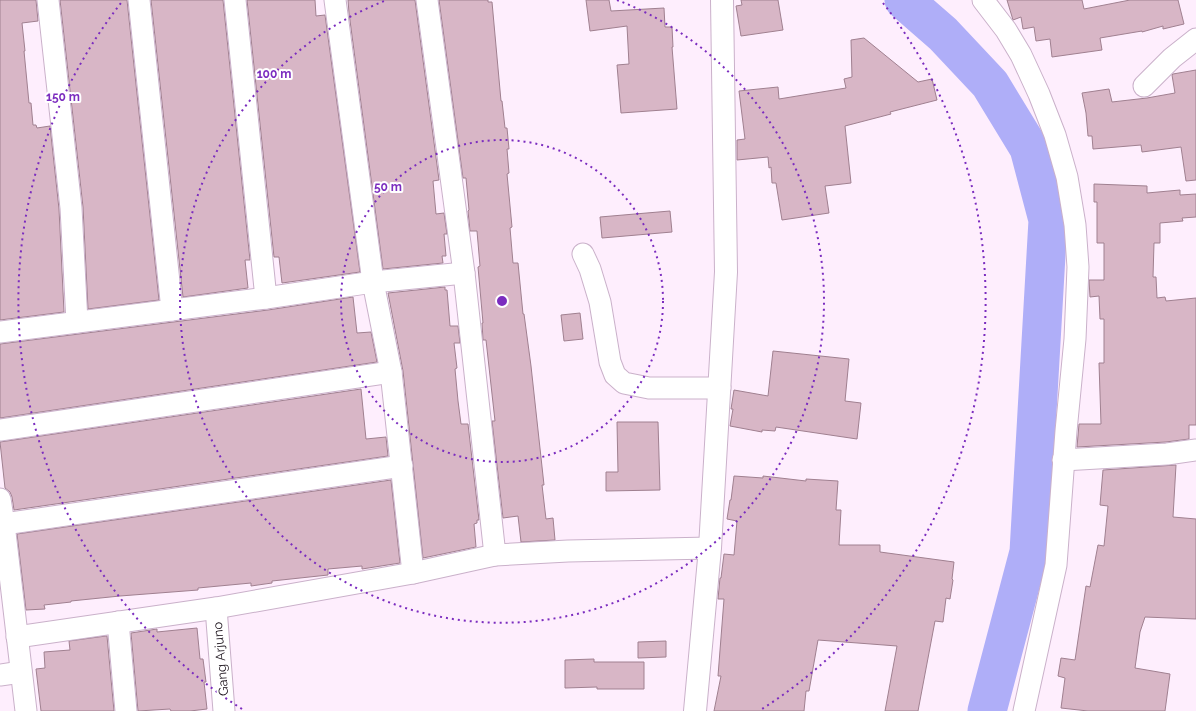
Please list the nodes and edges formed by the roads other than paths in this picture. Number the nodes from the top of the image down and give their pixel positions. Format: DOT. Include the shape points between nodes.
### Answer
graph roads {
  1 [pos="48,0"];
  2 [pos="140,0"];
  3 [pos="235,0"];
  4 [pos="335,0"];
  5 [pos="427,0"];
  6 [pos="722,0"];
  7 [pos="983,0"];
  8 [pos="1196,39"];
  9 [pos="1144,86"];
  10 [pos="583,254"];
  11 [pos="464,273"];
  12 [pos="373,282"];
  13 [pos="266,298"];
  14 [pos="172,310"];
  15 [pos="77,322"];
  16 [pos="0,332"];
  17 [pos="392,372"];
  18 [pos="720,388"];
  19 [pos="0,430"];
  20 [pos="1196,450"];
  21 [pos="1063,460"];
  22 [pos="402,466"];
  23 [pos="0,499"];
  24 [pos="4,524"];
  25 [pos="710,548"];
  26 [pos="495,555"];
  27 [pos="413,572"];
  28 [pos="216,608"];
  29 [pos="118,622"];
  30 [pos="17,637"];
  31 [pos="21,672"];
  32 [pos="0,675"];
  33 [pos="26,711"];
  34 [pos="126,711"];
  35 [pos="224,711"];
  36 [pos="695,711"];
  37 [pos="1024,711"];
  1 -- 15 [label="street" via="71,208"];
  2 -- 14 [label="street"];
  3 -- 13 [label="street"];
  4 -- 12 [label="street"];
  5 -- 11 [label="street"];
  6 -- 18 [label="street" via="726,272"];
  7 -- 21 [label="street" via="1006,30 1040,94 1067,177 1075,225 1078,268 1075,339"];
  8 -- 9 [label="street"];
  10 -- 18 [label="street" via="600,302 610,362 615,374 624,383 649,388"];
  11 -- 12 [label="street"];
  11 -- 26 [label="street"];
  12 -- 13 [label="street"];
  12 -- 17 [label="street"];
  13 -- 14 [label="street"];
  14 -- 15 [label="street"];
  15 -- 16 [label="street"];
  17 -- 19 [label="street"];
  17 -- 22 [label="street"];
  18 -- 25 [label="street"];
  20 -- 21 [label="street"];
  21 -- 37 [label="street" via="1056,565"];
  22 -- 24 [label="street"];
  22 -- 27 [label="street"];
  23 -- 24 [label="street"];
  24 -- 30 [label="street"];
  25 -- 26 [label="street"];
  25 -- 36 [label="street"];
  26 -- 27 [label="street"];
  27 -- 28 [label="street"];
  28 -- 29 [label="street"];
  28 -- 35 [label="street, Gang Arjuno"];
  29 -- 30 [label="street"];
  29 -- 34 [label="street"];
  30 -- 31 [label="street"];
  31 -- 32 [label="street"];
  31 -- 33 [label="street"];
}
